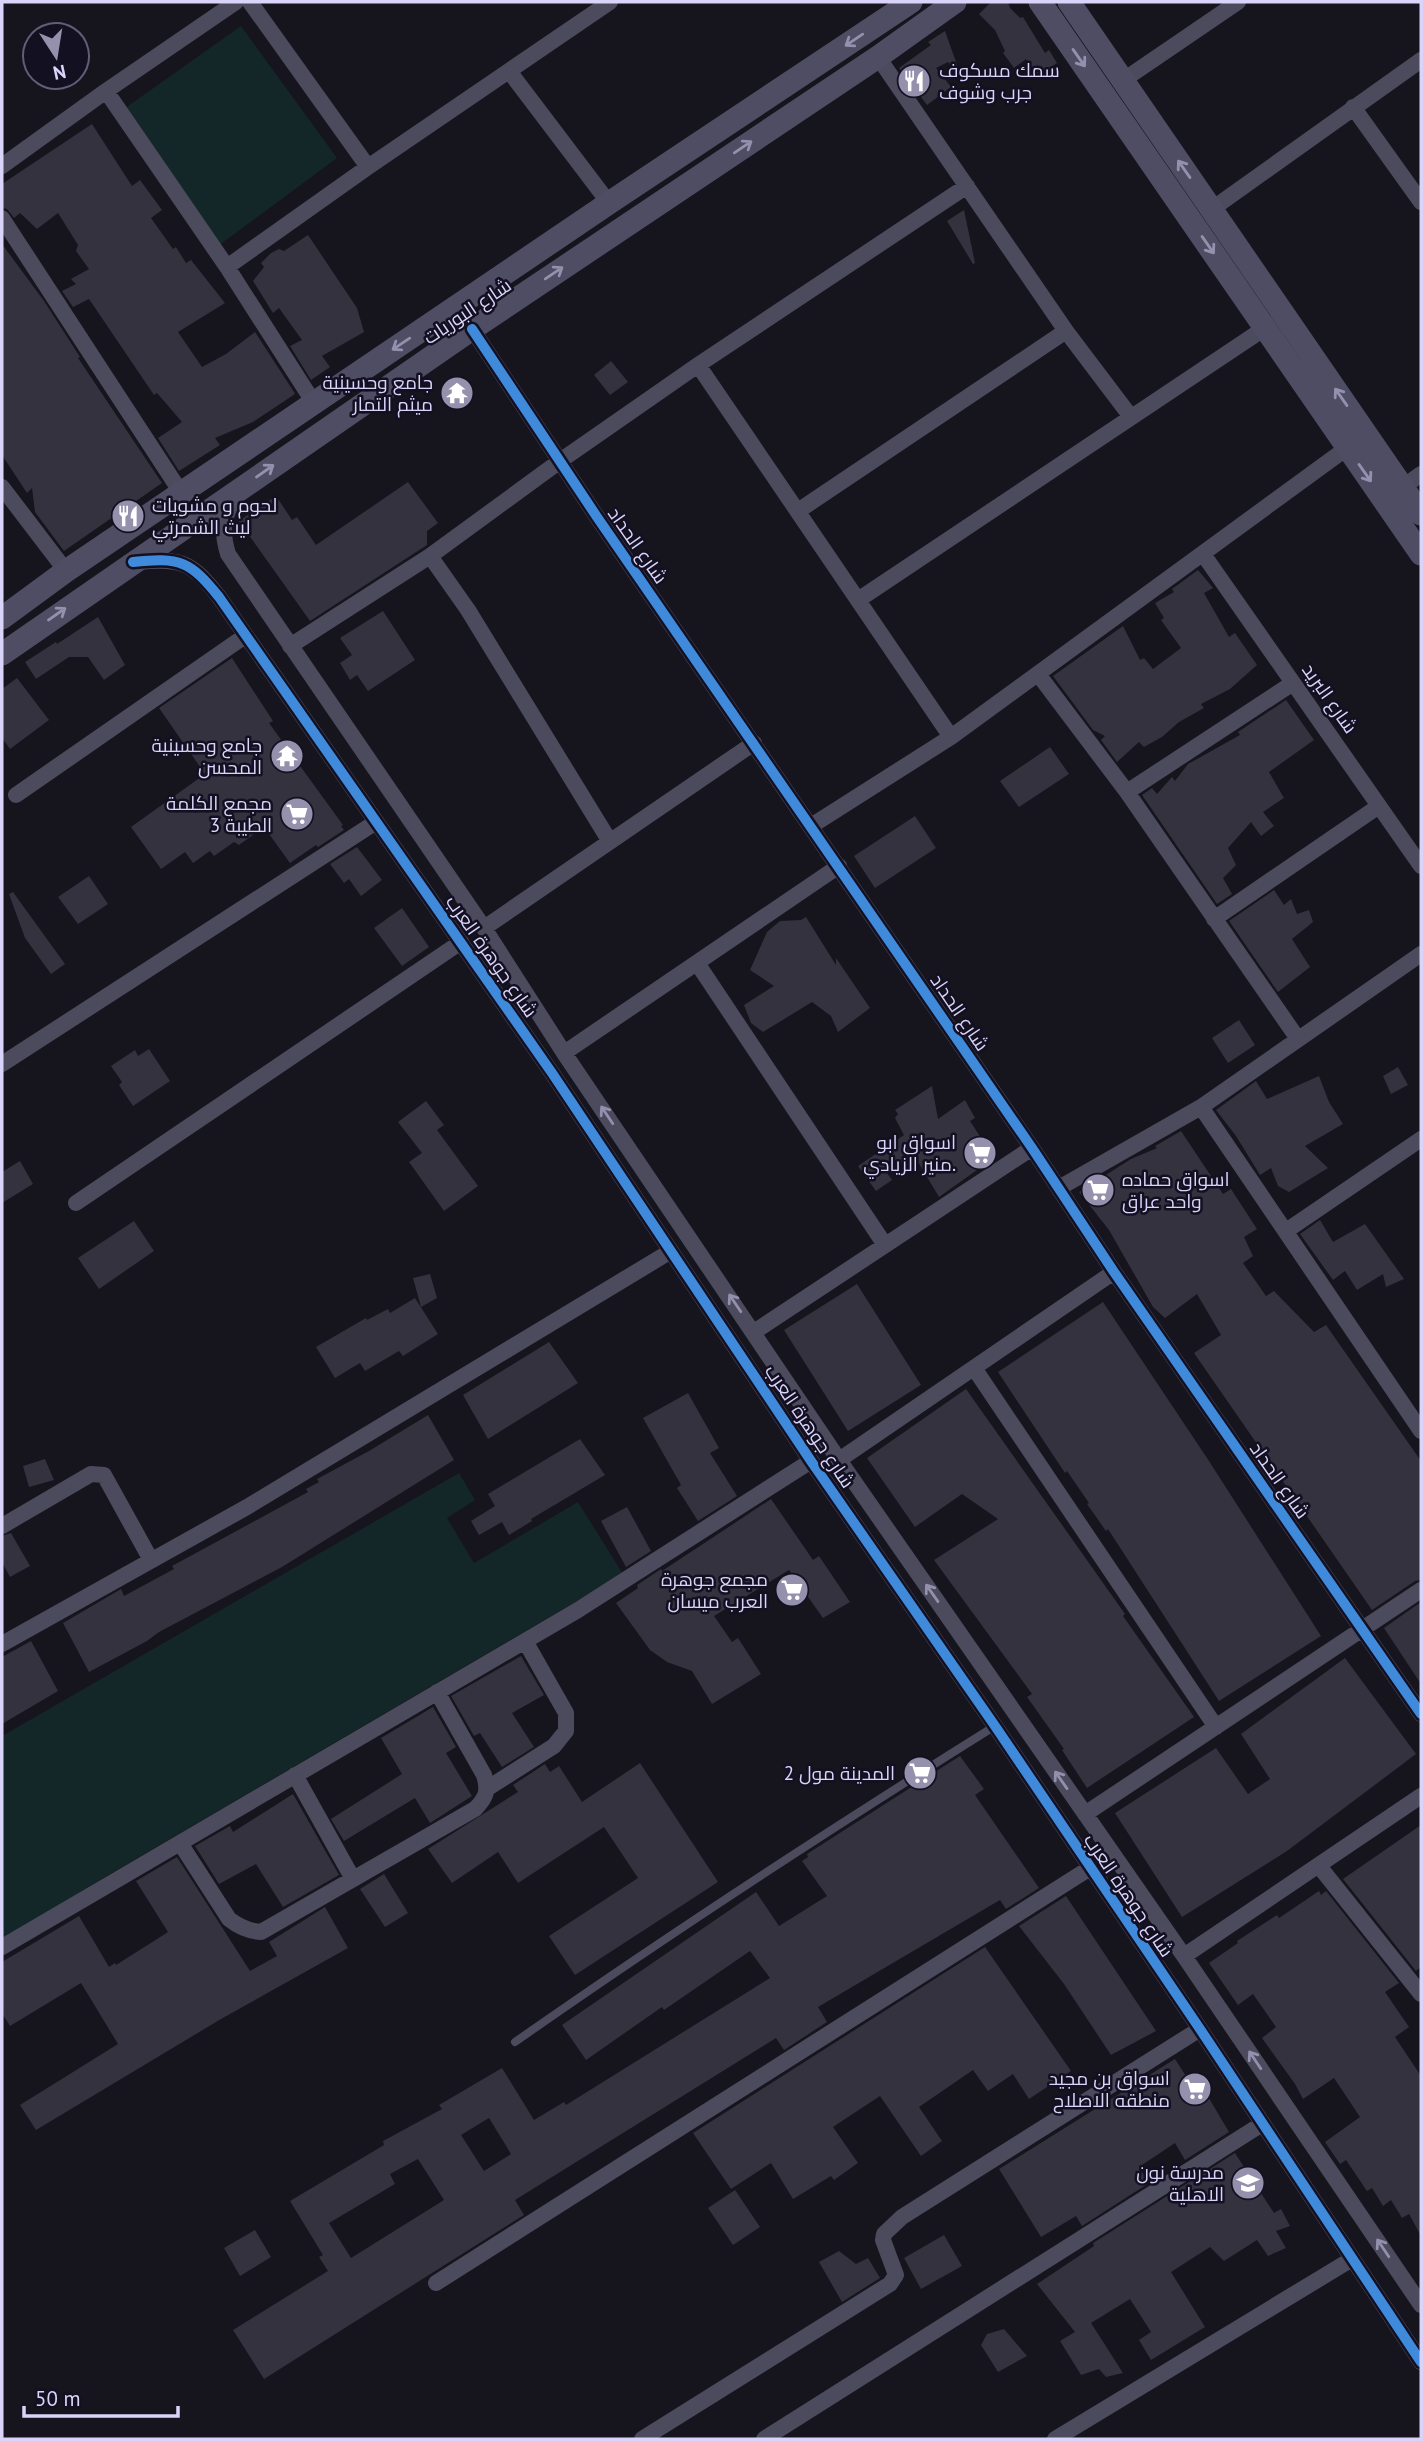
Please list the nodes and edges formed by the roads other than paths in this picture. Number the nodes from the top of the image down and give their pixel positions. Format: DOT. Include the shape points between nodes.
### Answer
graph roads {
  1 [pos="236,2"];
  2 [pos="250,2"];
  3 [pos="610,2"];
  4 [pos="955,2"];
  5 [pos="1040,2"];
  6 [pos="1069,2"];
  7 [pos="1238,2"];
  8 [pos="898,5"];
  9 [pos="878,57"];
  10 [pos="1421,60"];
  11 [pos="509,71"];
  12 [pos="1122,81"];
  13 [pos="106,91"];
  14 [pos="1353,107"];
  15 [pos="2,166"];
  16 [pos="368,167"];
  17 [pos="655,172"];
  18 [pos="967,186"];
  19 [pos="671,195"];
  20 [pos="1421,202"];
  21 [pos="609,203"];
  22 [pos="1212,209"];
  23 [pos="2,218"];
  24 [pos="626,225"];
  25 [pos="227,267"];
  26 [pos="472,328"];
  27 [pos="1265,328"];
  28 [pos="1066,331"];
  29 [pos="698,365"];
  30 [pos="314,403"];
  31 [pos="1131,417"];
  32 [pos="1347,448"];
  33 [pos="560,461"];
  34 [pos="1412,480"];
  35 [pos="2,487"];
  36 [pos="237,491"];
  37 [pos="182,494"];
  38 [pos="798,512"];
  39 [pos="1421,514"];
  40 [pos="1203,554"];
  41 [pos="1421,554"];
  42 [pos="430,556"];
  43 [pos="133,562"];
  44 [pos="66,571"];
  45 [pos="858,600"];
  46 [pos="2,618"];
  47 [pos="245,636"];
  48 [pos="290,646"];
  49 [pos="2,654"];
  50 [pos="1038,674"];
  51 [pos="1293,683"];
  52 [pos="951,737"];
  53 [pos="754,743"];
  54 [pos="1127,792"];
  55 [pos="16,794"];
  56 [pos="1379,806"];
  57 [pos="376,822"];
  58 [pos="811,826"];
  59 [pos="609,840"];
  60 [pos="839,866"];
  61 [pos="1421,866"];
  62 [pos="1214,919"];
  63 [pos="484,928"];
  64 [pos="461,942"];
  65 [pos="1421,954"];
  66 [pos="697,963"];
  67 [pos="1298,1040"];
  68 [pos="565,1054"];
  69 [pos="2,1064"];
  70 [pos="1201,1107"];
  71 [pos="1421,1139"];
  72 [pos="1032,1148"];
  73 [pos="1059,1188"];
  74 [pos="76,1203"];
  75 [pos="1286,1231"];
  76 [pos="885,1245"];
  77 [pos="671,1251"];
  78 [pos="1114,1272"];
  79 [pos="754,1332"];
  80 [pos="974,1368"];
  81 [pos="1415,1408"];
  82 [pos="1421,1432"];
  83 [pos="839,1460"];
  84 [pos="811,1461"];
  85 [pos="2,1526"];
  86 [pos="151,1560"];
  87 [pos="1421,1590"];
  88 [pos="1363,1629"];
  89 [pos="525,1641"];
  90 [pos="2,1644"];
  91 [pos="437,1692"];
  92 [pos="1421,1714"];
  93 [pos="995,1726"];
  94 [pos="1216,1727"];
  95 [pos="295,1775"];
  96 [pos="488,1788"];
  97 [pos="1421,1796"];
  98 [pos="1085,1814"];
  99 [pos="180,1843"];
  100 [pos="1319,1866"];
  101 [pos="1090,1868"];
  102 [pos="353,1879"];
  103 [pos="2,1947"];
  104 [pos="1184,1956"];
  105 [pos="1421,1994"];
  106 [pos="1200,2029"];
  107 [pos="515,2042"];
  108 [pos="1262,2124"];
  109 [pos="1352,2259"];
  110 [pos="436,2283"];
  111 [pos="1421,2305"];
  112 [pos="1421,2362"];
  113 [pos="642,2439"];
  114 [pos="764,2439"];
  115 [pos="1055,2439"];
  1 -- 13 [label="street"];
  2 -- 16 [label="street"];
  3 -- 11 [label="street"];
  4 -- 9 [label="street, شارع البوريات"];
  5 -- 27 [label="street, one-way"];
  6 -- 12 [label="street"];
  7 -- 12 [label="street"];
  8 -- 17 [label="street, شارع البوريات, one-way"];
  9 -- 18 [label="street"];
  19 -- 9 [label="street, شارع البوريات, one-way"];
  10 -- 14 [label="street"];
  11 -- 16 [label="street"];
  11 -- 21 [label="street"];
  22 -- 12 [label="street, one-way"];
  13 -- 15 [label="street"];
  13 -- 25 [label="street"];
  14 -- 20 [label="street"];
  14 -- 22 [label="street"];
  16 -- 25 [label="street"];
  17 -- 19 [label="street" via="659,186"];
  17 -- 21 [label="street, شارع البوريات"];
  18 -- 28 [label="street"];
  18 -- 29 [label="street"];
  19 -- 24 [label="street, شارع البوريات"];
  21 -- 24 [label="street" via="621,210"];
  21 -- 30 [label="street, شارع البوريات, one-way"];
  34 -- 22 [label="street, one-way"];
  23 -- 37 [label="street"];
  26 -- 24 [label="street, شارع البوريات, one-way"];
  25 -- 30 [label="street"];
  26 -- 33 [label="street, شارع الحداد"];
  36 -- 26 [label="street, شارع البوريات, one-way"];
  27 -- 31 [label="street"];
  27 -- 32 [label="street"];
  28 -- 31 [label="street"];
  28 -- 38 [label="street"];
  29 -- 33 [label="street"];
  29 -- 38 [label="street"];
  30 -- 37 [label="street, شارع البوريات"];
  31 -- 45 [label="street"];
  32 -- 40 [label="street"];
  32 -- 41 [label="street, one-way"];
  33 -- 42 [label="street"];
  33 -- 53 [label="street, شارع الحداد"];
  34 -- 39 [label="street"];
  35 -- 44 [label="street"];
  36 -- 43 [label="street, شارع البوريات"];
  36 -- 48 [label="street, شارع جوهرة العرب" via="224,519 228,554"];
  37 -- 44 [label="street, شارع البوريات"];
  38 -- 45 [label="street"];
  40 -- 50 [label="street"];
  40 -- 51 [label="street, شارع البريد"];
  42 -- 48 [label="street"];
  42 -- 59 [label="street"];
  43 -- 47 [label="street, شارع جوهرة العرب" via="171,561 200,573"];
  49 -- 43 [label="street, شارع البوريات, one-way"];
  44 -- 46 [label="street, شارع البوريات"];
  45 -- 52 [label="street"];
  47 -- 55 [label="street"];
  47 -- 57 [label="street, شارع جوهرة العرب"];
  48 -- 63 [label="street, شارع جوهرة العرب"];
  50 -- 52 [label="street"];
  50 -- 54 [label="street"];
  51 -- 54 [label="street"];
  51 -- 56 [label="street, شارع البريد"];
  52 -- 58 [label="street"];
  53 -- 58 [label="street, شارع الحداد"];
  53 -- 59 [label="street"];
  54 -- 62 [label="street"];
  56 -- 61 [label="street, شارع البريد"];
  56 -- 62 [label="street"];
  57 -- 64 [label="street, شارع جوهرة العرب"];
  57 -- 69 [label="street"];
  58 -- 60 [label="street, شارع الحداد"];
  59 -- 63 [label="street"];
  60 -- 66 [label="street"];
  60 -- 72 [label="street, شارع الحداد"];
  62 -- 67 [label="street"];
  63 -- 68 [label="street, شارع جوهرة العرب"];
  64 -- 74 [label="street"];
  64 -- 77 [label="street, شارع جوهرة العرب"];
  65 -- 67 [label="street"];
  66 -- 68 [label="street"];
  66 -- 76 [label="street"];
  67 -- 70 [label="street"];
  79 -- 68 [label="street, شارع جوهرة العرب, one-way"];
  70 -- 73 [label="street"];
  70 -- 75 [label="street"];
  71 -- 75 [label="street"];
  72 -- 73 [label="street, شارع الحداد"];
  72 -- 76 [label="street"];
  73 -- 78 [label="street, شارع الحداد"];
  75 -- 81 [label="street"];
  76 -- 79 [label="street"];
  77 -- 84 [label="street, شارع جوهرة العرب"];
  77 -- 86 [label="street"];
  78 -- 80 [label="street"];
  78 -- 88 [label="street, شارع الحداد"];
  79 -- 83 [label="street, شارع جوهرة العرب"];
  80 -- 83 [label="street"];
  80 -- 94 [label="street"];
  81 -- 82 [label="street"];
  98 -- 83 [label="street, شارع جوهرة العرب, one-way"];
  84 -- 89 [label="street"];
  84 -- 93 [label="street, شارع جوهرة العرب"];
  85 -- 86 [label="street" via="91,1474 104,1475"];
  86 -- 90 [label="street"];
  87 -- 88 [label="street"];
  88 -- 92 [label="street, شارع الحداد"];
  88 -- 94 [label="street"];
  89 -- 91 [label="street"];
  89 -- 96 [label="street" via="566,1713 566,1731 554,1746"];
  91 -- 95 [label="street"];
  91 -- 96 [label="street"];
  93 -- 101 [label="street, شارع جوهرة العرب"];
  93 -- 107 [label="lane" via="638,1955"];
  94 -- 98 [label="street"];
  95 -- 99 [label="street"];
  95 -- 102 [label="street"];
  96 -- 102 [label="street" via="475,1809"];
  97 -- 100 [label="street"];
  98 -- 104 [label="street, شارع جوهرة العرب"];
  99 -- 102 [label="street" via="229,1919 251,1931 261,1931"];
  99 -- 103 [label="street"];
  100 -- 104 [label="street"];
  100 -- 105 [label="street"];
  101 -- 106 [label="street, شارع جوهرة العرب"];
  101 -- 110 [label="street"];
  111 -- 104 [label="street, شارع جوهرة العرب, one-way"];
  106 -- 108 [label="street, شارع جوهرة العرب"];
  106 -- 113 [label="street" via="902,2217 883,2239 895,2275 890,2284"];
  108 -- 109 [label="street, شارع جوهرة العرب"];
  108 -- 114 [label="street"];
  109 -- 112 [label="street, شارع جوهرة العرب"];
  109 -- 115 [label="street"];
}
